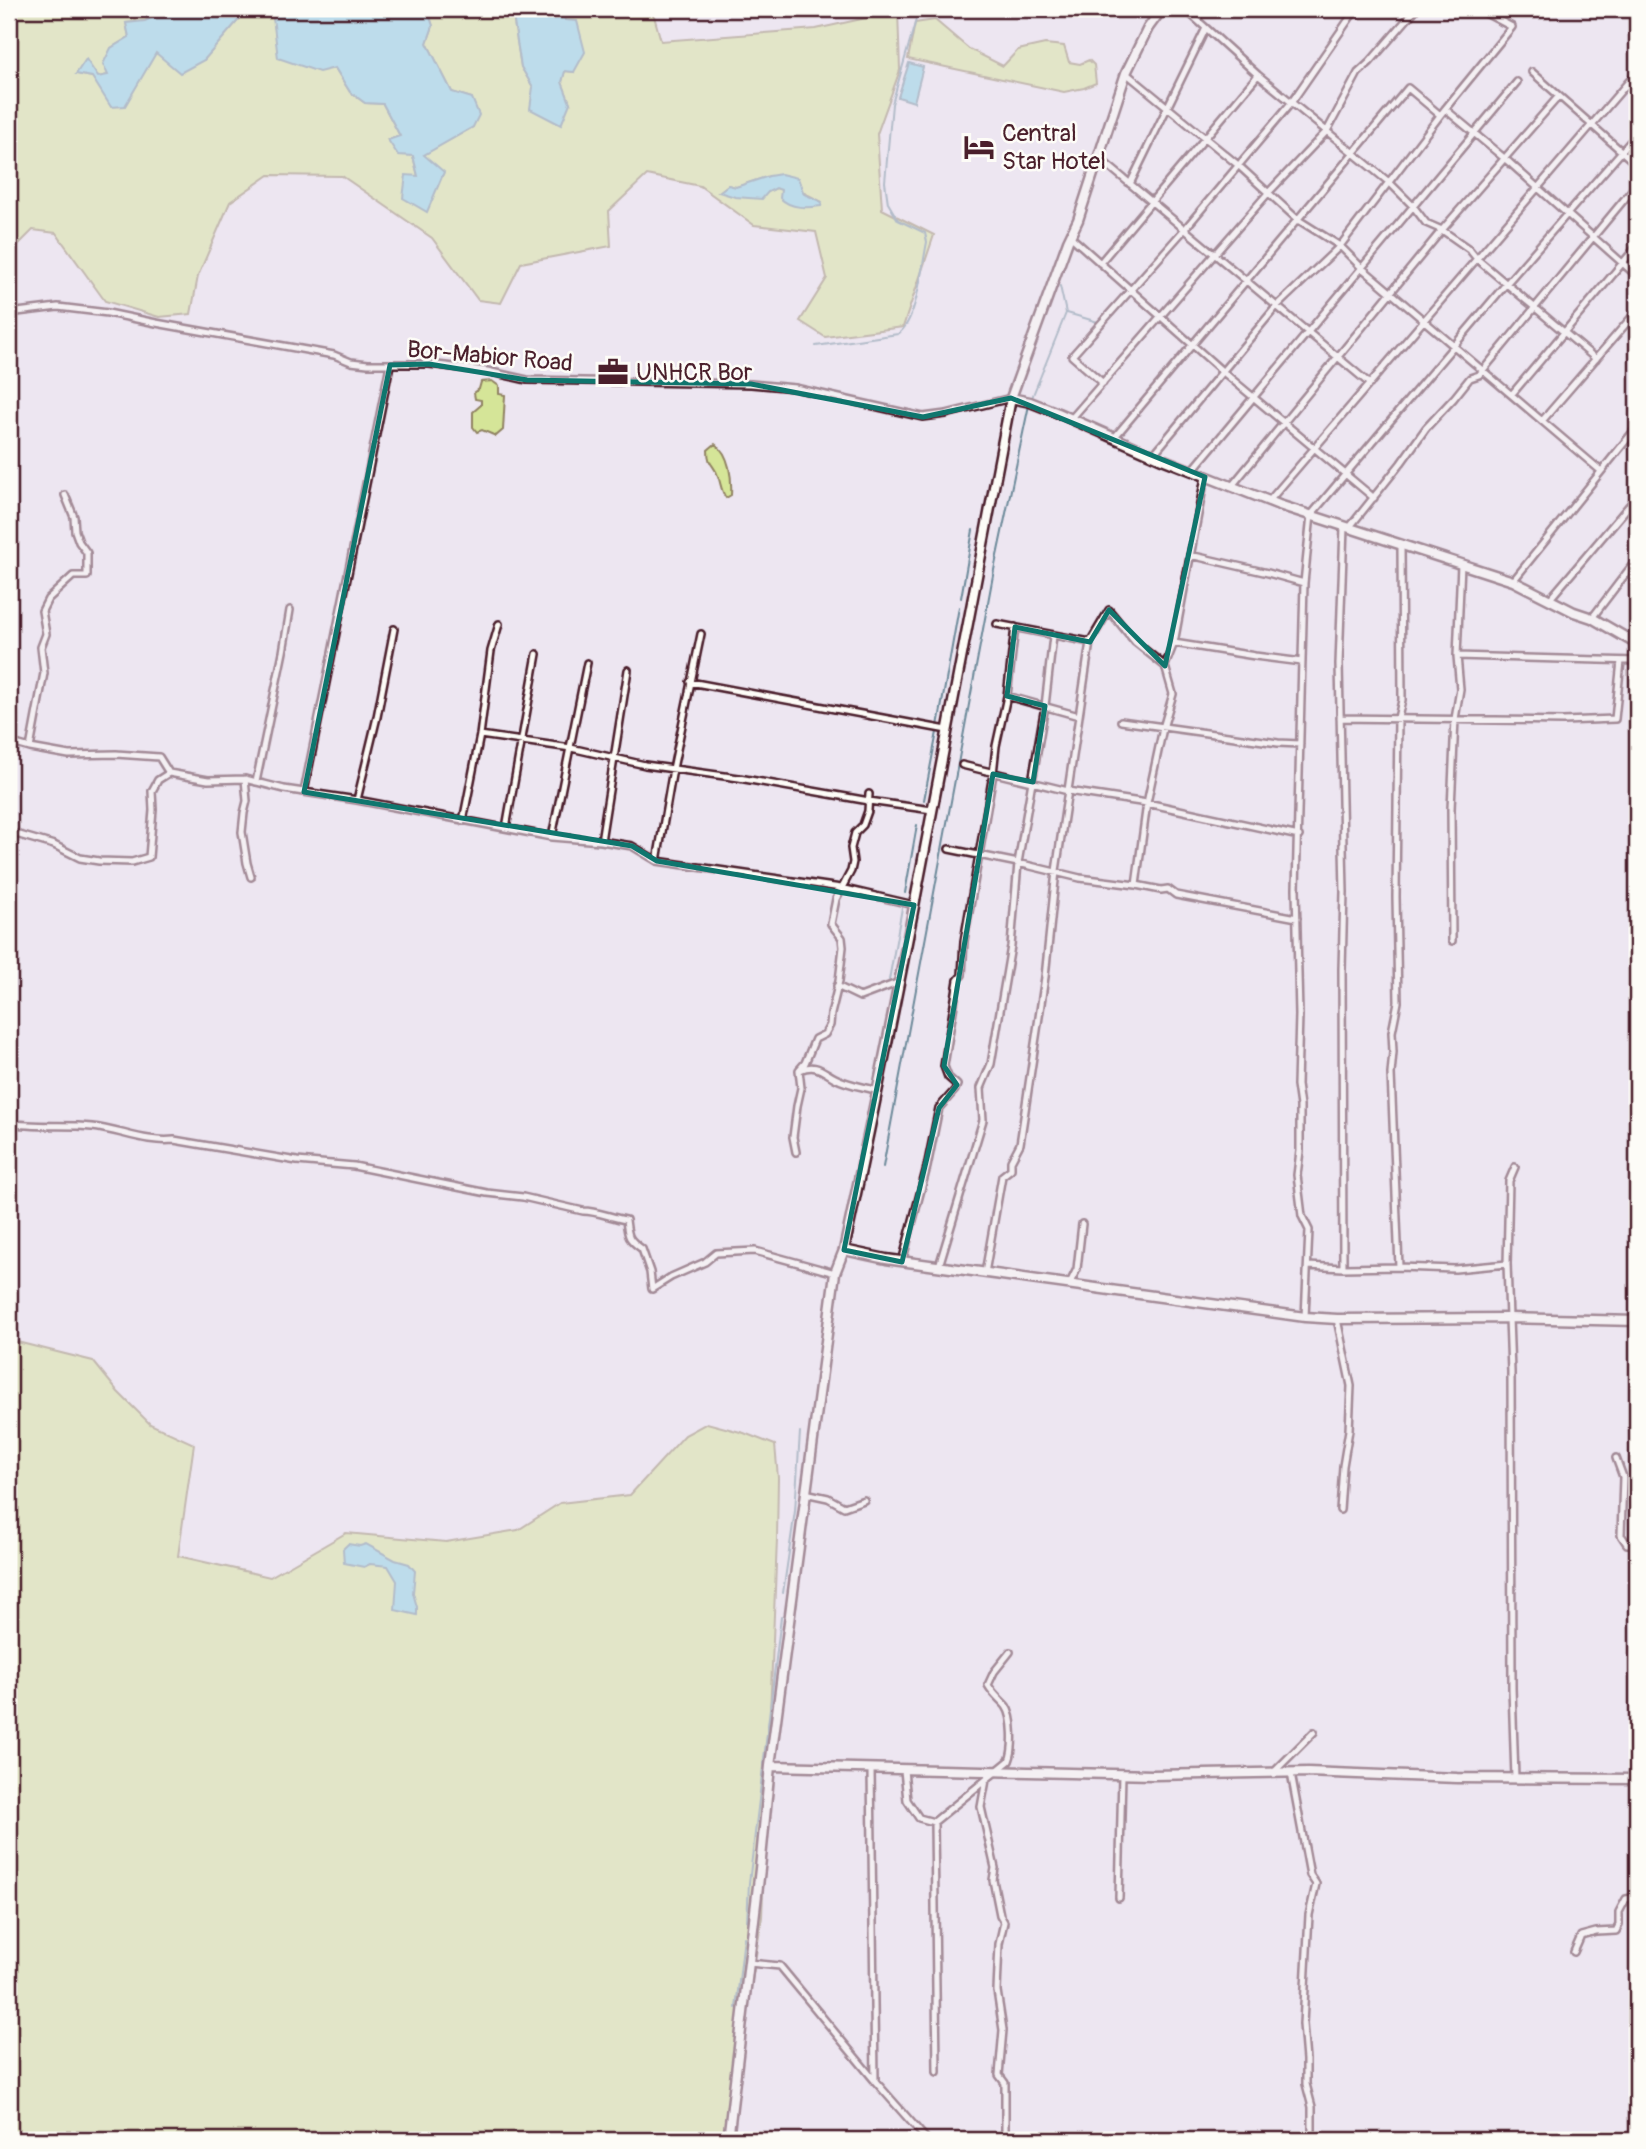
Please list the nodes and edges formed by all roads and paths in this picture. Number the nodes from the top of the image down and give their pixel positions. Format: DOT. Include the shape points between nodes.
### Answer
graph roads {
  1 [pos="1129,9"];
  2 [pos="1185,9"];
  3 [pos="1356,9"];
  4 [pos="1416,9"];
  5 [pos="1478,9"];
  6 [pos="1159,12"];
  7 [pos="1206,28"];
  8 [pos="1532,72"];
  9 [pos="1637,72"];
  10 [pos="1126,73"];
  11 [pos="1258,75"];
  12 [pos="1517,82"];
  13 [pos="1559,96"];
  14 [pos="1291,103"];
  15 [pos="1167,106"];
  16 [pos="1443,112"];
  17 [pos="1592,124"];
  18 [pos="1327,131"];
  19 [pos="1475,134"];
  20 [pos="1637,134"];
  21 [pos="1206,138"];
  22 [pos="1622,152"];
  23 [pos="1352,154"];
  24 [pos="1098,157"];
  25 [pos="1505,160"];
  26 [pos="1637,164"];
  27 [pos="1238,165"];
  28 [pos="1390,183"];
  29 [pos="1130,184"];
  30 [pos="1637,184"];
  31 [pos="1538,188"];
  32 [pos="1269,192"];
  33 [pos="1151,201"];
  34 [pos="1413,206"];
  35 [pos="1568,215"];
  36 [pos="1297,219"];
  37 [pos="1184,229"];
  38 [pos="1442,230"];
  39 [pos="1070,236"];
  40 [pos="1593,237"];
  41 [pos="1340,246"];
  42 [pos="1637,246"];
  43 [pos="1214,255"];
  44 [pos="1477,259"];
  45 [pos="1100,263"];
  46 [pos="1623,263"];
  47 [pos="1362,268"];
  48 [pos="1637,276"];
  49 [pos="1246,281"];
  50 [pos="1506,284"];
  51 [pos="1130,290"];
  52 [pos="1391,292"];
  53 [pos="1276,307"];
  54 [pos="1534,308"];
  55 [pos="1637,311"];
  56 [pos="9,313"];
  57 [pos="1160,317"];
  58 [pos="1424,320"];
  59 [pos="1564,332"];
  60 [pos="1308,333"];
  61 [pos="1192,345"];
  62 [pos="1453,345"];
  63 [pos="1336,357"];
  64 [pos="1596,359"];
  65 [pos="390,365"];
  66 [pos="1483,370"];
  67 [pos="1222,371"];
  68 [pos="1103,383"];
  69 [pos="1370,384"];
  70 [pos="1512,394"];
  71 [pos="1011,398"];
  72 [pos="1254,398"];
  73 [pos="1071,419"];
  74 [pos="1542,421"];
  75 [pos="1283,423"];
  76 [pos="1637,427"];
  77 [pos="1114,438"];
  78 [pos="1314,449"];
  79 [pos="1153,455"];
  80 [pos="1192,471"];
  81 [pos="1601,471"];
  82 [pos="1345,474"];
  83 [pos="1205,477"];
  84 [pos="1231,487"];
  85 [pos="65,495"];
  86 [pos="1374,498"];
  87 [pos="1269,501"];
  88 [pos="1633,501"];
  89 [pos="1311,516"];
  90 [pos="1346,528"];
  91 [pos="1401,545"];
  92 [pos="1190,555"];
  93 [pos="1637,559"];
  94 [pos="1461,564"];
  95 [pos="1513,582"];
  96 [pos="1304,583"];
  97 [pos="1549,600"];
  98 [pos="290,610"];
  99 [pos="1592,618"];
  100 [pos="499,624"];
  101 [pos="997,624"];
  102 [pos="1015,627"];
  103 [pos="394,629"];
  104 [pos="701,634"];
  105 [pos="1053,636"];
  106 [pos="1090,642"];
  107 [pos="1174,643"];
  108 [pos="1637,644"];
  109 [pos="537,654"];
  110 [pos="1457,656"];
  111 [pos="1621,661"];
  112 [pos="1302,662"];
  113 [pos="1637,662"];
  114 [pos="587,663"];
  115 [pos="1165,666"];
  116 [pos="628,670"];
  117 [pos="690,682"];
  118 [pos="1007,696"];
  119 [pos="1045,706"];
  120 [pos="1079,716"];
  121 [pos="1340,718"];
  122 [pos="1398,718"];
  123 [pos="1455,719"];
  124 [pos="1121,721"];
  125 [pos="1163,728"];
  126 [pos="947,730"];
  127 [pos="480,735"];
  128 [pos="9,742"];
  129 [pos="521,742"];
  130 [pos="1300,744"];
  131 [pos="30,748"];
  132 [pos="571,748"];
  133 [pos="615,759"];
  134 [pos="962,765"];
  135 [pos="673,769"];
  136 [pos="169,773"];
  137 [pos="993,774"];
  138 [pos="245,779"];
  139 [pos="256,782"];
  140 [pos="1033,782"];
  141 [pos="1068,791"];
  142 [pos="304,792"];
  143 [pos="869,794"];
  144 [pos="357,800"];
  145 [pos="869,801"];
  146 [pos="1147,803"];
  147 [pos="932,810"];
  148 [pos="463,821"];
  149 [pos="506,828"];
  150 [pos="9,832"];
  151 [pos="1299,836"];
  152 [pos="552,837"];
  153 [pos="601,841"];
  154 [pos="949,849"];
  155 [pos="978,855"];
  156 [pos="657,861"];
  157 [pos="1018,863"];
  158 [pos="1056,871"];
  159 [pos="251,877"];
  160 [pos="1136,884"];
  161 [pos="841,888"];
  162 [pos="914,905"];
  163 [pos="1297,918"];
  164 [pos="1452,941"];
  165 [pos="897,983"];
  166 [pos="837,986"];
  167 [pos="799,1070"];
  168 [pos="878,1091"];
  169 [pos="9,1123"];
  170 [pos="796,1152"];
  171 [pos="1515,1167"];
  172 [pos="1082,1224"];
  173 [pos="844,1250"];
  174 [pos="902,1262"];
  175 [pos="1507,1264"];
  176 [pos="939,1266"];
  177 [pos="1308,1266"];
  178 [pos="1399,1267"];
  179 [pos="1343,1268"];
  180 [pos="835,1273"];
  181 [pos="985,1273"];
  182 [pos="1069,1285"];
  183 [pos="1305,1317"];
  184 [pos="1509,1318"];
  185 [pos="1337,1319"];
  186 [pos="1637,1321"];
  187 [pos="1616,1458"];
  188 [pos="805,1493"];
  189 [pos="864,1500"];
  190 [pos="1340,1510"];
  191 [pos="1637,1544"];
  192 [pos="1010,1652"];
  193 [pos="1314,1732"];
  194 [pos="770,1766"];
  195 [pos="871,1769"];
  196 [pos="904,1770"];
  197 [pos="997,1772"];
  198 [pos="1273,1773"];
  199 [pos="1291,1773"];
  200 [pos="1122,1774"];
  201 [pos="1515,1778"];
  202 [pos="1637,1779"];
  203 [pos="986,1780"];
  204 [pos="934,1822"];
  205 [pos="1637,1897"];
  206 [pos="1119,1898"];
  207 [pos="1574,1952"];
  208 [pos="749,1963"];
  209 [pos="937,2072"];
  210 [pos="875,2081"];
  211 [pos="728,2140"];
  212 [pos="927,2140"];
  213 [pos="1005,2140"];
  214 [pos="1312,2140"];
  1 -- 6 [label="street"];
  2 -- 7 [label="street"];
  3 -- 14 [label="street"];
  4 -- 18 [label="street" via="1358,73"];
  5 -- 16 [label="street" via="1512,27"];
  6 -- 10 [label="street"];
  7 -- 11 [label="street"];
  7 -- 15 [label="street"];
  8 -- 13 [label="street"];
  9 -- 17 [label="street"];
  10 -- 15 [label="street"];
  10 -- 24 [label="street"];
  11 -- 14 [label="street"];
  11 -- 21 [label="street"];
  12 -- 19 [label="street"];
  13 -- 17 [label="street"];
  13 -- 25 [label="street"];
  14 -- 18 [label="street"];
  14 -- 27 [label="street"];
  15 -- 21 [label="street"];
  15 -- 29 [label="street"];
  16 -- 19 [label="street"];
  16 -- 23 [label="street" via="1408,88"];
  16 -- 28 [label="street"];
  17 -- 22 [label="street"];
  17 -- 31 [label="street"];
  18 -- 23 [label="street"];
  18 -- 32 [label="street"];
  19 -- 25 [label="street"];
  19 -- 34 [label="street"];
  20 -- 22 [label="street"];
  21 -- 27 [label="street"];
  21 -- 33 [label="street"];
  22 -- 26 [label="street"];
  22 -- 35 [label="street"];
  23 -- 28 [label="street"];
  23 -- 36 [label="street"];
  24 -- 29 [label="street"];
  24 -- 39 [label="street"];
  25 -- 31 [label="street"];
  25 -- 38 [label="street"];
  27 -- 32 [label="street"];
  27 -- 37 [label="street"];
  28 -- 34 [label="street"];
  28 -- 41 [label="street"];
  29 -- 33 [label="street"];
  30 -- 40 [label="street"];
  31 -- 35 [label="street"];
  31 -- 44 [label="street"];
  32 -- 36 [label="street"];
  32 -- 43 [label="street"];
  33 -- 37 [label="street"];
  33 -- 45 [label="street"];
  34 -- 38 [label="street" via="1426,223"];
  34 -- 47 [label="street"];
  35 -- 40 [label="street"];
  35 -- 50 [label="street"];
  36 -- 41 [label="street"];
  36 -- 49 [label="street"];
  37 -- 43 [label="street"];
  37 -- 51 [label="street"];
  38 -- 44 [label="street"];
  38 -- 52 [label="street"];
  39 -- 45 [label="street"];
  39 -- 71 [label="street"];
  40 -- 46 [label="street"];
  40 -- 54 [label="street"];
  41 -- 47 [label="street"];
  41 -- 53 [label="street"];
  42 -- 46 [label="street"];
  43 -- 49 [label="street"];
  43 -- 57 [label="street"];
  44 -- 50 [label="street"];
  44 -- 58 [label="street"];
  45 -- 51 [label="street"];
  46 -- 48 [label="street"];
  46 -- 59 [label="street"];
  47 -- 52 [label="street"];
  47 -- 60 [label="street"];
  49 -- 53 [label="street"];
  49 -- 61 [label="street"];
  50 -- 54 [label="street"];
  50 -- 62 [label="street"];
  51 -- 57 [label="street"];
  51 -- 68 [label="street" via="1072,356"];
  52 -- 58 [label="street"];
  52 -- 63 [label="street"];
  53 -- 60 [label="street"];
  53 -- 67 [label="street"];
  54 -- 59 [label="street"];
  54 -- 66 [label="street"];
  55 -- 64 [label="street"];
  56 -- 65 [label="street, Bor-Mabior Road" via="58,307 108,313 334,355 351,362"];
  57 -- 61 [label="street"];
  57 -- 68 [label="street"];
  58 -- 62 [label="street"];
  58 -- 69 [label="street"];
  59 -- 64 [label="street"];
  59 -- 70 [label="street"];
  60 -- 63 [label="street"];
  60 -- 72 [label="street"];
  61 -- 67 [label="street"];
  61 -- 77 [label="street"];
  62 -- 66 [label="street"];
  62 -- 82 [label="street"];
  63 -- 69 [label="street"];
  63 -- 75 [label="street"];
  64 -- 74 [label="street"];
  65 -- 71 [label="street, Bor-Mabior Road" via="429,364 527,380 795,388 923,417"];
  65 -- 142 [label="street"];
  66 -- 70 [label="street"];
  66 -- 86 [label="street" via="1434,418"];
  67 -- 72 [label="street"];
  67 -- 79 [label="street"];
  68 -- 73 [label="street"];
  69 -- 78 [label="street"];
  70 -- 74 [label="street"];
  71 -- 73 [label="street"];
  71 -- 126 [label="street"];
  72 -- 75 [label="street"];
  72 -- 80 [label="street"];
  73 -- 77 [label="street"];
  74 -- 81 [label="street"];
  75 -- 78 [label="street"];
  75 -- 84 [label="street"];
  76 -- 81 [label="street"];
  77 -- 79 [label="street"];
  78 -- 82 [label="street"];
  78 -- 87 [label="street"];
  79 -- 80 [label="street"];
  80 -- 83 [label="street"];
  81 -- 95 [label="street"];
  82 -- 86 [label="street"];
  82 -- 89 [label="street"];
  83 -- 84 [label="street"];
  83 -- 92 [label="street"];
  84 -- 87 [label="street"];
  85 -- 131 [label="street" via="79,542 88,553 87,576 73,576 42,611 44,673"];
  86 -- 90 [label="street"];
  87 -- 89 [label="street"];
  88 -- 97 [label="street"];
  89 -- 90 [label="street"];
  89 -- 96 [label="street"];
  90 -- 91 [label="street"];
  90 -- 121 [label="street"];
  91 -- 94 [label="street"];
  91 -- 122 [label="street" via="1402,701"];
  92 -- 96 [label="street"];
  92 -- 107 [label="street"];
  93 -- 99 [label="street"];
  94 -- 95 [label="street"];
  94 -- 110 [label="street"];
  95 -- 97 [label="street"];
  96 -- 112 [label="street"];
  97 -- 99 [label="street"];
  98 -- 139 [label="street"];
  99 -- 108 [label="street"];
  100 -- 127 [label="street"];
  101 -- 102 [label="street"];
  102 -- 105 [label="street"];
  102 -- 118 [label="street"];
  103 -- 144 [label="street"];
  104 -- 117 [label="street"];
  105 -- 106 [label="street"];
  105 -- 119 [label="street"];
  106 -- 115 [label="street" via="1110,610 1135,642"];
  106 -- 120 [label="street"];
  107 -- 112 [label="street"];
  107 -- 115 [label="street"];
  109 -- 129 [label="street"];
  110 -- 111 [label="street"];
  110 -- 123 [label="street" via="1460,688"];
  111 -- 113 [label="street"];
  111 -- 123 [label="street" via="1615,719"];
  112 -- 130 [label="street"];
  114 -- 132 [label="street"];
  115 -- 125 [label="street" via="1173,694"];
  116 -- 133 [label="street"];
  117 -- 126 [label="street"];
  117 -- 135 [label="street"];
  118 -- 119 [label="street"];
  118 -- 137 [label="street"];
  119 -- 120 [label="street"];
  119 -- 140 [label="street"];
  120 -- 141 [label="street"];
  121 -- 122 [label="street"];
  121 -- 179 [label="street"];
  122 -- 123 [label="street"];
  122 -- 178 [label="street" via="1398,1002 1391,1032 1391,1073"];
  123 -- 164 [label="street"];
  124 -- 125 [label="street"];
  125 -- 130 [label="street"];
  125 -- 146 [label="street"];
  126 -- 147 [label="street"];
  127 -- 129 [label="street"];
  127 -- 148 [label="street"];
  128 -- 131 [label="street"];
  129 -- 132 [label="street"];
  129 -- 149 [label="street"];
  130 -- 151 [label="street"];
  131 -- 136 [label="street" via="69,755 159,757"];
  132 -- 133 [label="street"];
  132 -- 152 [label="street"];
  133 -- 135 [label="street"];
  133 -- 153 [label="street"];
  134 -- 137 [label="street"];
  135 -- 145 [label="street"];
  135 -- 156 [label="street"];
  136 -- 138 [label="street"];
  136 -- 150 [label="street" via="152,791 149,857 132,862 80,858"];
  137 -- 140 [label="street"];
  137 -- 155 [label="street"];
  138 -- 139 [label="street"];
  138 -- 159 [label="street" via="242,832"];
  139 -- 142 [label="street"];
  140 -- 141 [label="street"];
  140 -- 157 [label="street"];
  141 -- 146 [label="street"];
  141 -- 158 [label="street"];
  142 -- 144 [label="street"];
  143 -- 145 [label="street"];
  144 -- 148 [label="street"];
  145 -- 147 [label="street"];
  145 -- 161 [label="street" via="851,848 851,871"];
  146 -- 151 [label="street"];
  146 -- 160 [label="street"];
  147 -- 162 [label="street"];
  148 -- 149 [label="street"];
  149 -- 152 [label="street"];
  151 -- 163 [label="street"];
  152 -- 153 [label="street"];
  153 -- 156 [label="street" via="632,846"];
  154 -- 155 [label="street"];
  155 -- 157 [label="street"];
  155 -- 174 [label="street" via="944,1066 957,1085 939,1108"];
  156 -- 161 [label="street"];
  157 -- 158 [label="street"];
  157 -- 176 [label="street" via="1011,946 991,1064 981,1088 983,1120"];
  158 -- 160 [label="street"];
  158 -- 181 [label="street" via="1020,1144 1011,1169 1002,1176"];
  160 -- 163 [label="street"];
  161 -- 162 [label="street"];
  161 -- 166 [label="street" via="831,924 842,938"];
  162 -- 165 [label="street"];
  163 -- 177 [label="street" via="1297,1175 1301,1216 1309,1230"];
  165 -- 166 [label="street" via="860,998"];
  165 -- 168 [label="street"];
  166 -- 167 [label="street" via="830,1025 815,1039"];
  167 -- 168 [label="street" via="807,1066 824,1069 836,1078"];
  167 -- 170 [label="street" via="802,1088 793,1137"];
  168 -- 173 [label="street"];
  169 -- 180 [label="street" via="95,1127 162,1141 354,1166 593,1211 626,1220 628,1237 642,1249 652,1289 716,1253 755,1251"];
  171 -- 175 [label="street" via="1509,1181"];
  172 -- 182 [label="street" via="1077,1269"];
  173 -- 174 [label="street"];
  173 -- 180 [label="street"];
  174 -- 176 [label="street"];
  175 -- 178 [label="street" via="1455,1269"];
  175 -- 184 [label="street"];
  176 -- 181 [label="street"];
  177 -- 179 [label="street"];
  177 -- 183 [label="street"];
  178 -- 179 [label="street"];
  180 -- 188 [label="street"];
  181 -- 182 [label="street"];
  182 -- 183 [label="street"];
  183 -- 185 [label="street"];
  184 -- 185 [label="street"];
  184 -- 186 [label="street"];
  184 -- 201 [label="street"];
  185 -- 190 [label="street" via="1351,1386"];
  187 -- 191 [label="street" via="1623,1476 1621,1535 1627,1544"];
  188 -- 189 [label="street" via="844,1507"];
  188 -- 194 [label="street"];
  192 -- 197 [label="street" via="988,1685 1008,1710 1012,1731 1011,1757"];
  193 -- 198 [label="street"];
  194 -- 195 [label="street"];
  194 -- 208 [label="street"];
  195 -- 196 [label="street"];
  195 -- 210 [label="street"];
  196 -- 197 [label="street"];
  196 -- 204 [label="street" via="908,1800 919,1818"];
  197 -- 200 [label="street"];
  197 -- 203 [label="street"];
  198 -- 199 [label="street"];
  198 -- 200 [label="street"];
  199 -- 201 [label="street"];
  199 -- 214 [label="street" via="1310,1875 1316,1884 1309,1915 1303,2024"];
  200 -- 206 [label="street"];
  201 -- 202 [label="street"];
  203 -- 204 [label="street"];
  203 -- 213 [label="street" via="981,1807 1004,1922 997,1991 1003,2031 999,2075 1004,2082"];
  204 -- 209 [label="street"];
  205 -- 207 [label="street" via="1622,1904 1616,1931 1581,1936"];
  208 -- 210 [label="street" via="780,1966"];
  208 -- 211 [label="street"];
  210 -- 212 [label="street"];
}
